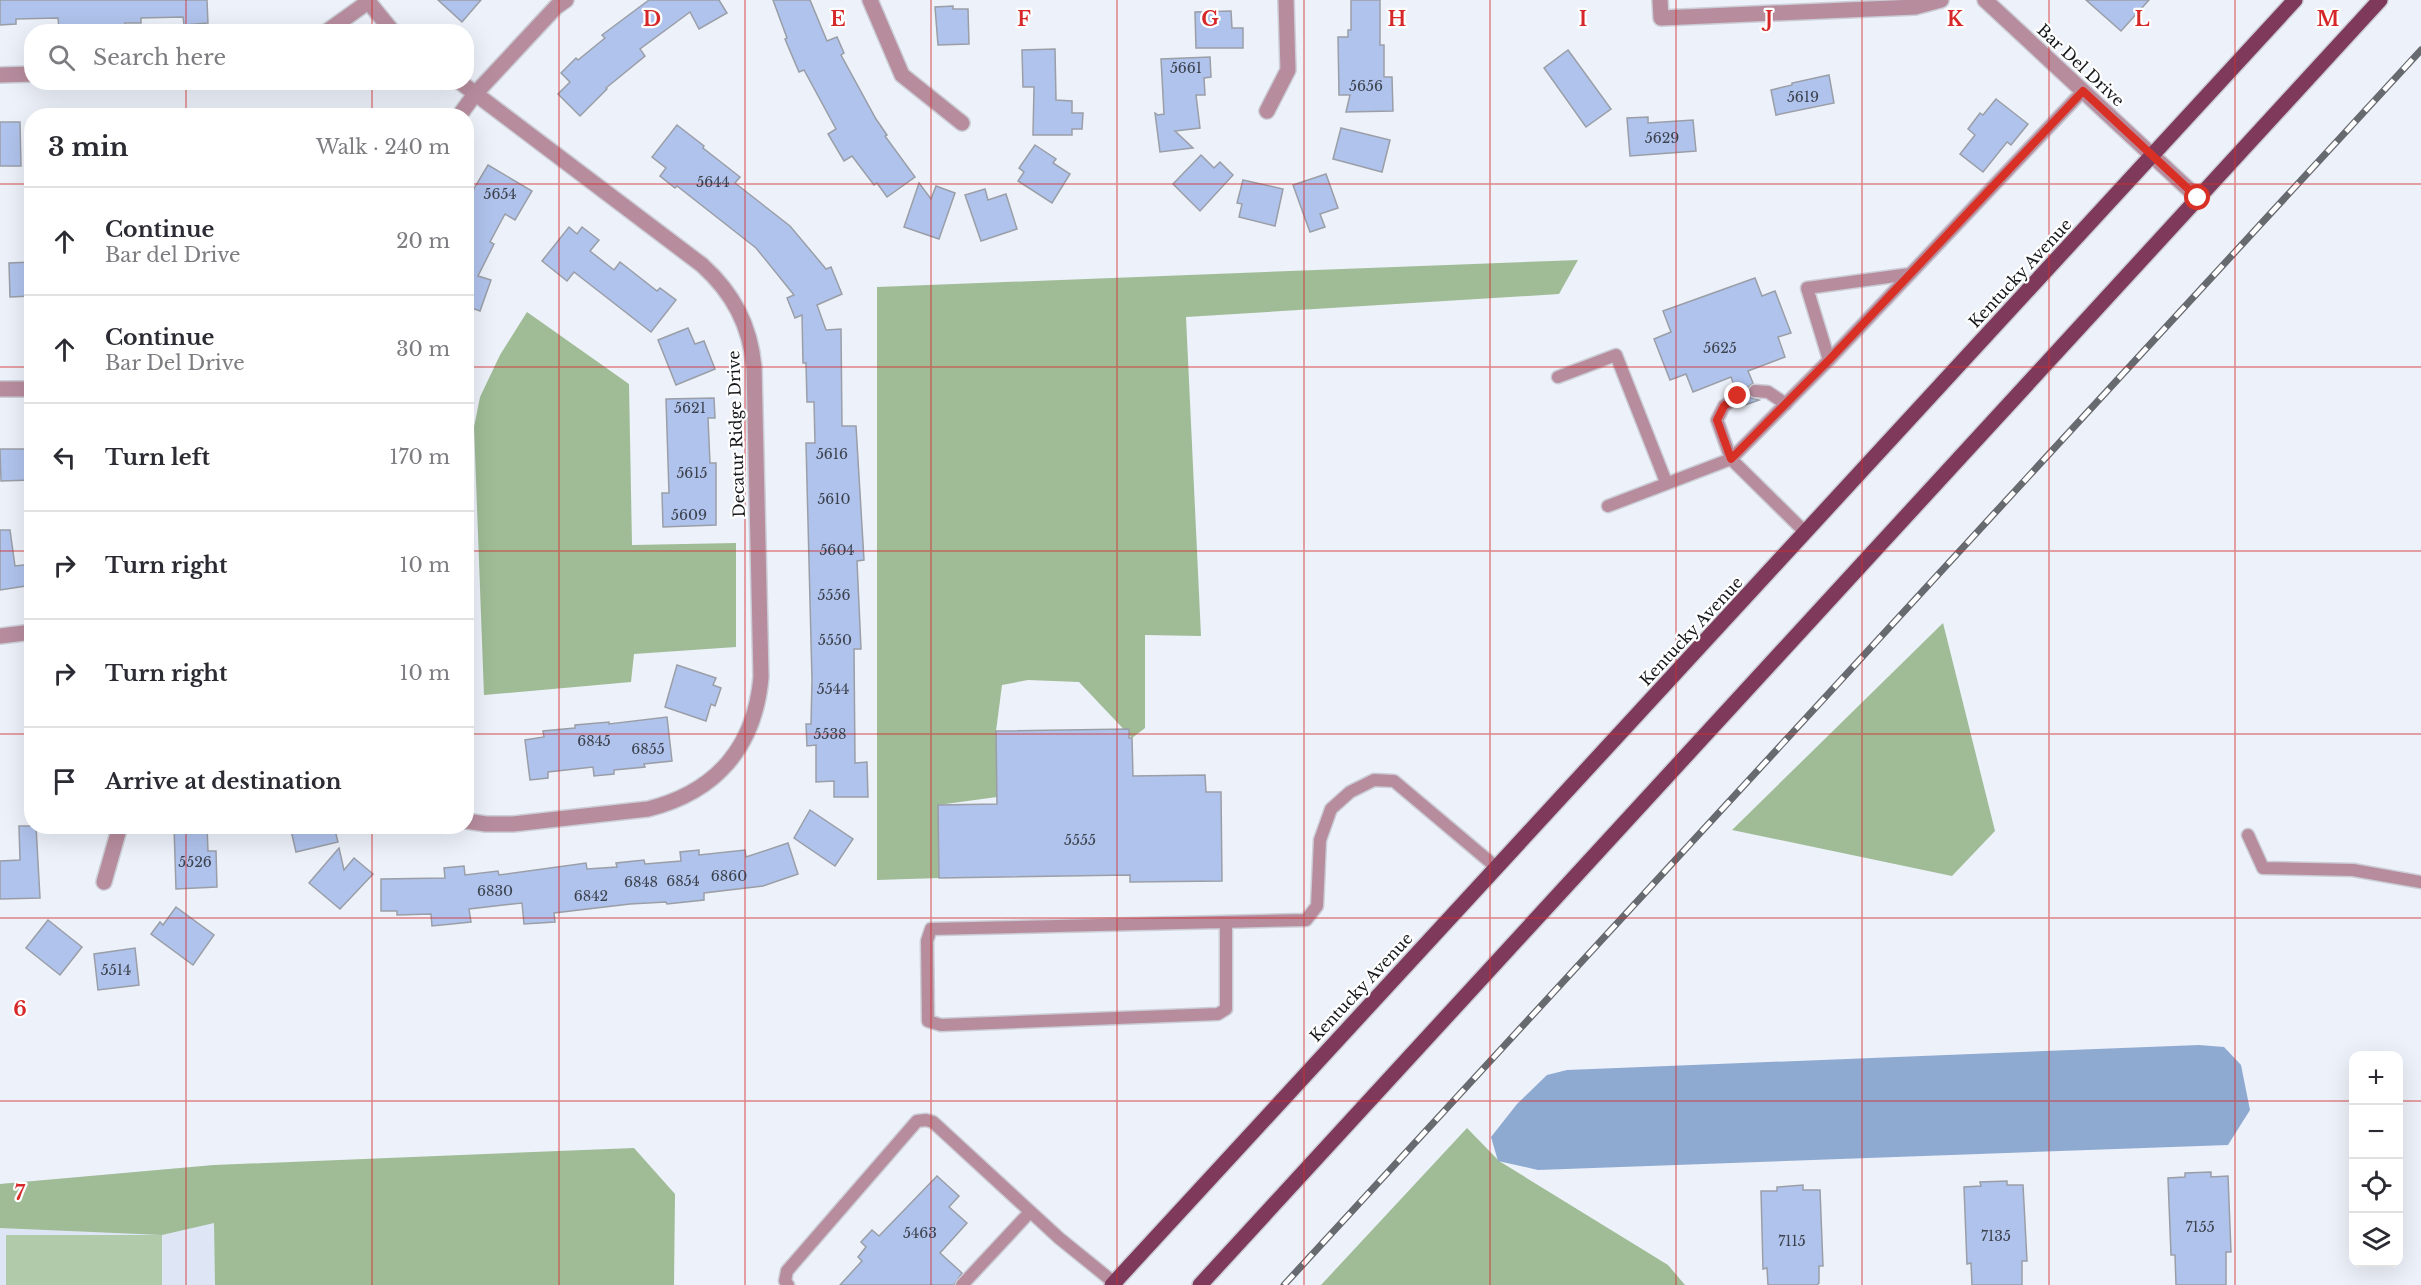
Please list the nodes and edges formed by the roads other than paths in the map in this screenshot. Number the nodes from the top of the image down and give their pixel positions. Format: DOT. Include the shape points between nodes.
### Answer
graph roads {
  1 [pos="566,0"];
  2 [pos="870,0"];
  3 [pos="1286,0"];
  4 [pos="1660,0"];
  5 [pos="1941,0"];
  6 [pos="1985,0"];
  7 [pos="2295,0"];
  8 [pos="2380,0"];
  9 [pos="367,1"];
  10 [pos="337,24"];
  11 [pos="386,24"];
  12 [pos="24,74"];
  13 [pos="0,75"];
  14 [pos="471,90"];
  15 [pos="2083,91"];
  16 [pos="475,93"];
  17 [pos="465,108"];
  18 [pos="1267,111"];
  19 [pos="962,123"];
  20 [pos="2153,156"];
  21 [pos="2198,198"];
  22 [pos="1910,274"];
  23 [pos="1829,360"];
  24 [pos="1558,377"];
  25 [pos="0,389"];
  26 [pos="24,389"];
  27 [pos="1755,391"];
  28 [pos="1738,396"];
  29 [pos="1786,404"];
  30 [pos="1731,459"];
  31 [pos="1666,482"];
  32 [pos="1608,506"];
  33 [pos="1806,533"];
  34 [pos="24,633"];
  35 [pos="0,636"];
  36 [pos="474,822"];
  37 [pos="118,834"];
  38 [pos="2248,834"];
  39 [pos="1496,867"];
  40 [pos="104,882"];
  41 [pos="2421,882"];
  42 [pos="1226,922"];
  43 [pos="1030,1212"];
  44 [pos="1115,1284"];
  45 [pos="788,1285"];
  46 [pos="962,1285"];
  47 [pos="1200,1285"];
  1 -- 16 [label="street"];
  2 -- 19 [label="street" via="902,75"];
  3 -- 18 [label="street" via="1288,70"];
  4 -- 5 [label="street" via="1661,18 1915,7"];
  6 -- 15 [label="street, Bar Del Drive"];
  7 -- 20 [label="main road, Kentucky Avenue"];
  8 -- 21 [label="main road"];
  9 -- 10 [label="street"];
  9 -- 11 [label="street"];
  12 -- 13 [label="street"];
  14 -- 16 [label="street, Decatur Ridge Drive"];
  15 -- 20 [label="street, Bar Del Drive"];
  15 -- 22 [label="lane"];
  16 -- 17 [label="street"];
  16 -- 36 [label="street, Decatur Ridge Drive" via="714,276 736,305 746,327 754,367 759,692 746,735 730,761 709,782 666,804 513,824"];
  20 -- 21 [label="street"];
  20 -- 33 [label="main road, Kentucky Avenue"];
  21 -- 47 [label="main road"];
  22 -- 23 [label="lane"];
  22 -- 23 [label="lane" via="1807,288"];
  23 -- 29 [label="lane"];
  24 -- 31 [label="lane" via="1616,355"];
  25 -- 26 [label="street"];
  27 -- 29 [label="lane" via="1768,392"];
  28 -- 30 [label="lane" via="1724,406 1717,420"];
  29 -- 30 [label="lane"];
  30 -- 31 [label="lane"];
  30 -- 33 [label="lane"];
  31 -- 32 [label="lane"];
  33 -- 39 [label="main road, Kentucky Avenue"];
  34 -- 35 [label="street"];
  37 -- 40 [label="street"];
  38 -- 41 [label="lane" via="2263,868 2353,870"];
  39 -- 42 [label="lane" via="1394,781 1374,780 1350,792 1331,809 1320,840 1317,906 1306,920"];
  39 -- 44 [label="main road, Kentucky Avenue"];
  42 -- 42 [label="lane" via="931,929 927,941 928,1021 941,1025 1218,1014 1226,1009"];
  43 -- 44 [label="lane"];
  43 -- 45 [label="lane" via="933,1122 917,1121 787,1271"];
  43 -- 46 [label="lane"];
}
